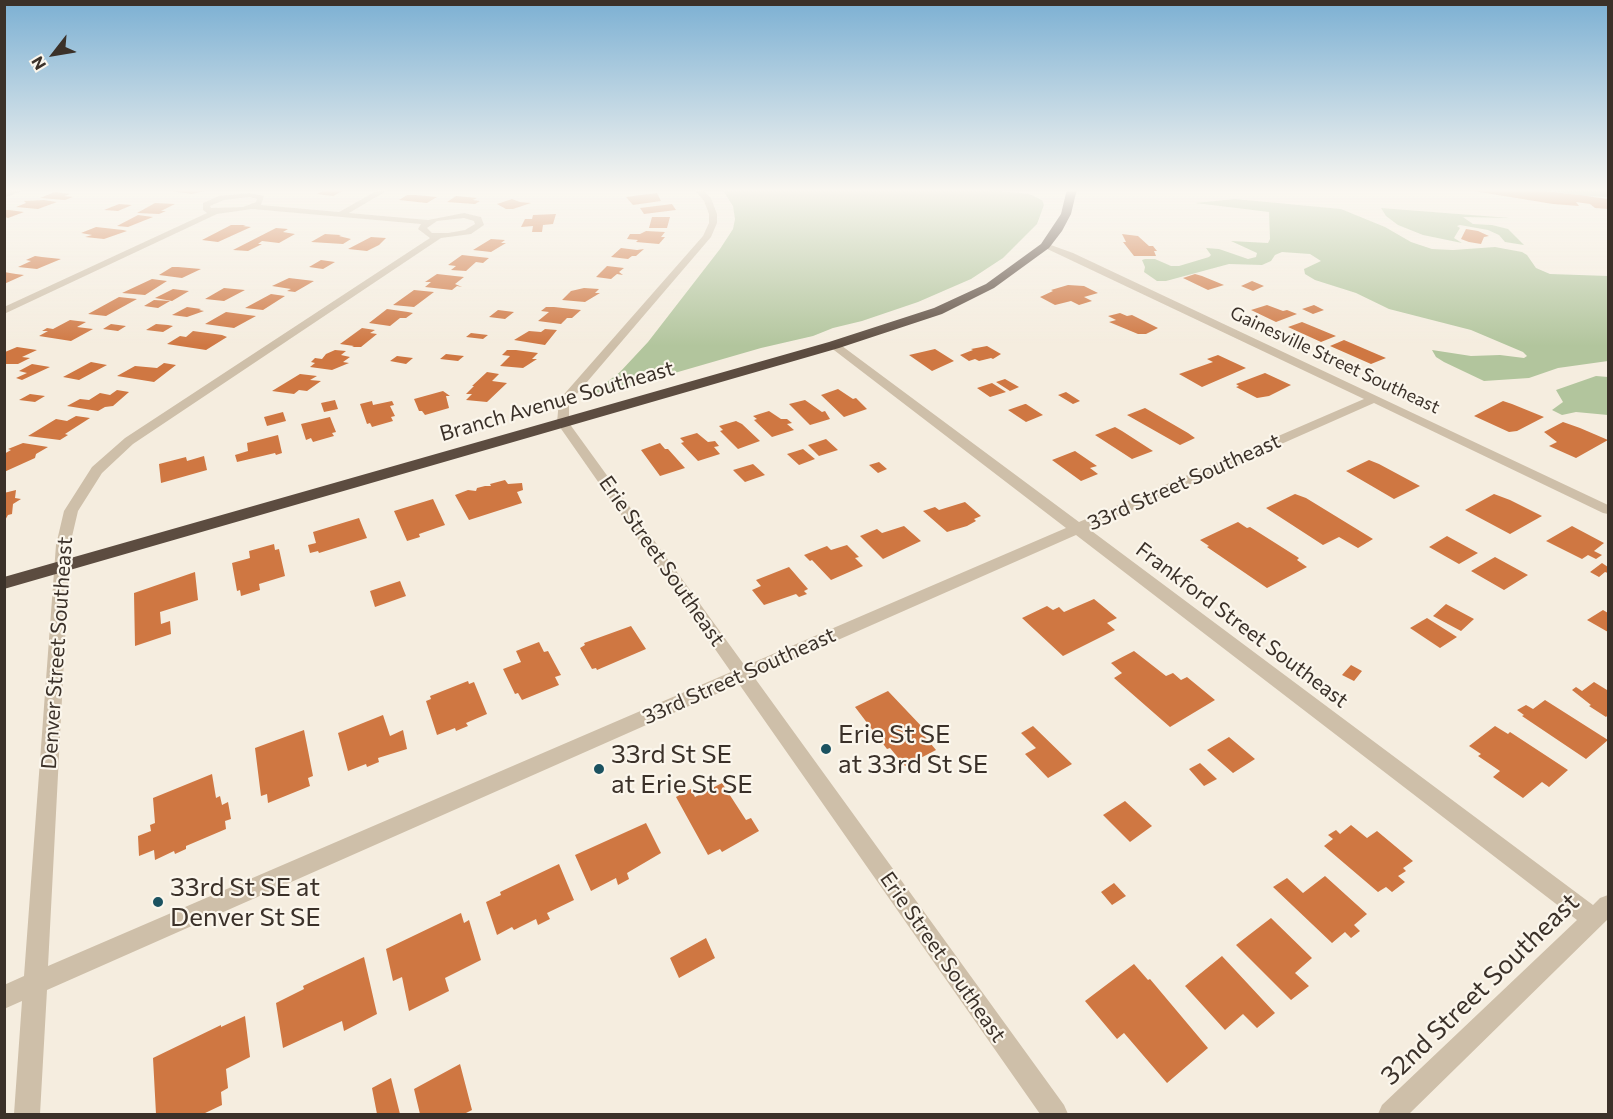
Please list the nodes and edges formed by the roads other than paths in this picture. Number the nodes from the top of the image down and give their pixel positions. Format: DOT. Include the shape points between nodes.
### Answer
graph roads {
  1 [pos="153,241"];
  2 [pos="430,241"];
  3 [pos="703,241"];
  4 [pos="1048,241"];
  5 [pos="1045,246"];
  6 [pos="4,311"];
  7 [pos="834,345"];
  8 [pos="1374,399"];
  9 [pos="563,423"];
  10 [pos="1608,510"];
  11 [pos="1077,529"];
  12 [pos="62,566"];
  13 [pos="4,583"];
  14 [pos="742,674"];
  15 [pos="1601,912"];
  16 [pos="35,984"];
  17 [pos="4,997"];
  18 [pos="27,1114"];
  19 [pos="1055,1114"];
  20 [pos="1391,1114"];
  1 -- 6 [label="street"];
  2 -- 12 [label="street, Denver Street Southeast" via="150,425 109,458 71,511"];
  3 -- 9 [label="street" via="563,403"];
  4 -- 5 [label="highway, Branch Avenue Southeast"];
  5 -- 7 [label="highway, Branch Avenue Southeast" via="957,303"];
  5 -- 8 [label="street, Gainesville Street Southeast"];
  7 -- 9 [label="highway, Branch Avenue Southeast"];
  7 -- 11 [label="street, Frankford Street Southeast"];
  8 -- 10 [label="street, Gainesville Street Southeast"];
  8 -- 11 [label="street, 33rd Street Southeast"];
  9 -- 12 [label="highway, Branch Avenue Southeast"];
  9 -- 14 [label="street, Erie Street Southeast"];
  11 -- 14 [label="street, 33rd Street Southeast"];
  11 -- 15 [label="street, Frankford Street Southeast"];
  12 -- 13 [label="highway, Branch Avenue Southeast"];
  12 -- 16 [label="street, Denver Street Southeast"];
  14 -- 16 [label="street, 33rd Street Southeast"];
  14 -- 19 [label="street, Erie Street Southeast"];
  15 -- 20 [label="street, 32nd Street Southeast"];
  16 -- 17 [label="street, 33rd Street Southeast"];
  16 -- 18 [label="street, Denver Street Southeast"];
}
